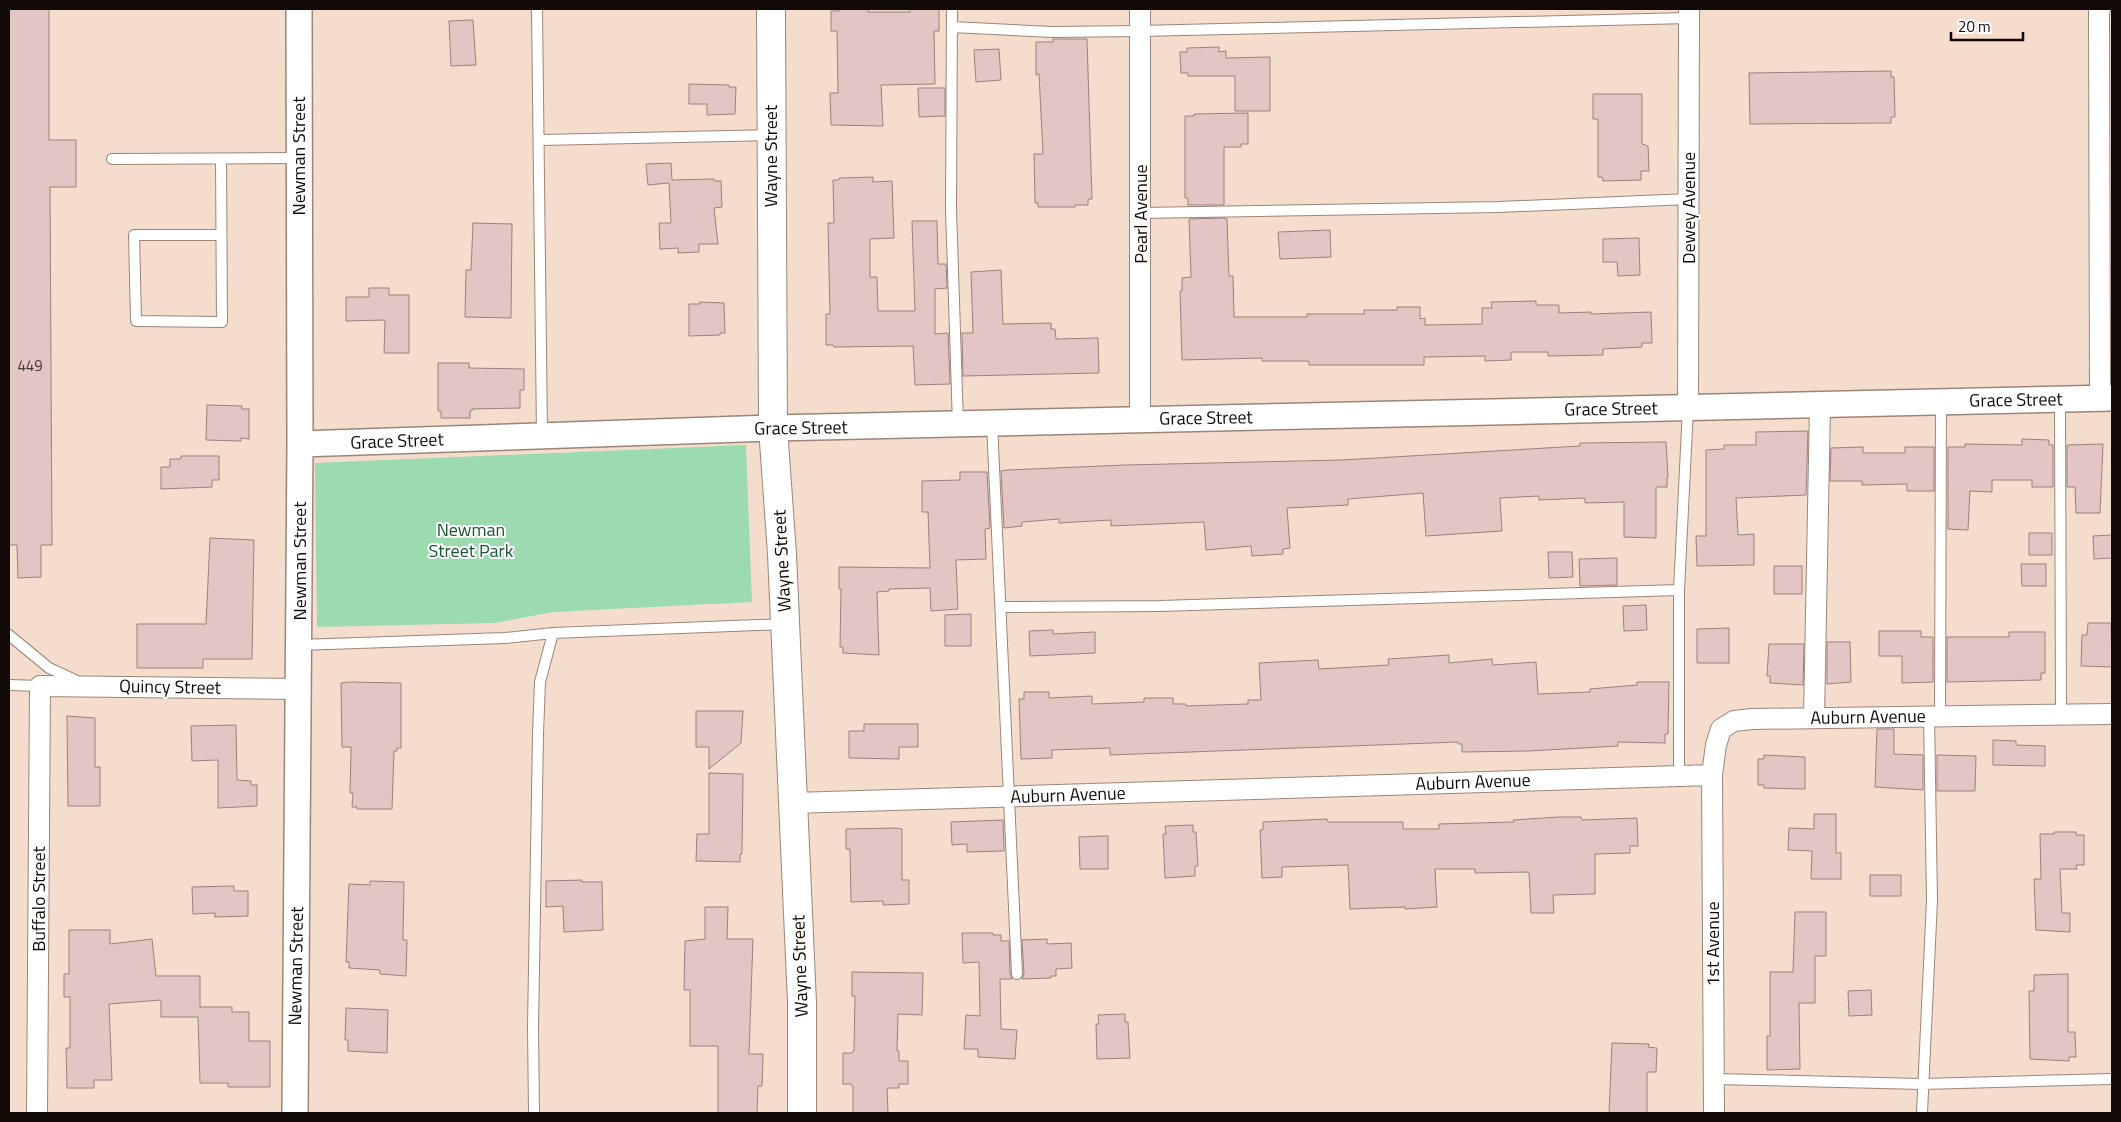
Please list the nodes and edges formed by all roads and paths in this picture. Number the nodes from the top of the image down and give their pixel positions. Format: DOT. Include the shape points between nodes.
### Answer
graph roads {
  1 [pos="298,9"];
  2 [pos="537,9"];
  3 [pos="771,9"];
  4 [pos="952,9"];
  5 [pos="1140,9"];
  6 [pos="2100,9"];
  7 [pos="1689,13"];
  8 [pos="952,27"];
  9 [pos="1140,31"];
  10 [pos="771,135"];
  11 [pos="540,140"];
  12 [pos="299,158"];
  13 [pos="112,159"];
  14 [pos="221,159"];
  15 [pos="1689,199"];
  16 [pos="1141,214"];
  17 [pos="221,235"];
  18 [pos="2106,398"];
  19 [pos="2060,399"];
  20 [pos="1941,402"];
  21 [pos="1820,405"];
  22 [pos="1688,408"];
  23 [pos="1140,420"];
  24 [pos="992,423"];
  25 [pos="958,424"];
  26 [pos="773,428"];
  27 [pos="542,435"];
  28 [pos="300,444"];
  29 [pos="1679,590"];
  30 [pos="1002,607"];
  31 [pos="786,624"];
  32 [pos="553,633"];
  33 [pos="9,635"];
  34 [pos="299,645"];
  35 [pos="9,685"];
  36 [pos="89,685"];
  37 [pos="40,686"];
  38 [pos="299,689"];
  39 [pos="2061,714"];
  40 [pos="2112,714"];
  41 [pos="1935,716"];
  42 [pos="1814,718"];
  43 [pos="1679,775"];
  44 [pos="1712,775"];
  45 [pos="1008,797"];
  46 [pos="794,804"];
  47 [pos="1017,974"];
  48 [pos="1714,1079"];
  49 [pos="2112,1079"];
  50 [pos="1922,1084"];
  51 [pos="37,1113"];
  52 [pos="295,1113"];
  53 [pos="534,1113"];
  54 [pos="802,1113"];
  55 [pos="1714,1113"];
  56 [pos="1922,1113"];
  1 -- 12 [label="street, Newman Street"];
  2 -- 11 [label="lane"];
  3 -- 10 [label="main road, Wayne Street"];
  4 -- 8 [label="lane"];
  5 -- 9 [label="street, Pearl Avenue"];
  6 -- 18 [label="street"];
  7 -- 9 [label="lane"];
  7 -- 15 [label="street, Dewey Avenue"];
  8 -- 9 [label="lane" via="1052,32"];
  8 -- 25 [label="lane" via="951,209"];
  9 -- 16 [label="street, Pearl Avenue"];
  10 -- 11 [label="lane"];
  10 -- 26 [label="main road, Wayne Street"];
  11 -- 27 [label="lane"];
  12 -- 14 [label="lane"];
  12 -- 28 [label="street, Newman Street"];
  13 -- 14 [label="lane"];
  14 -- 17 [label="lane"];
  15 -- 16 [label="lane" via="1499,207"];
  15 -- 22 [label="street, Dewey Avenue"];
  16 -- 23 [label="street, Pearl Avenue"];
  17 -- 17 [label="lane" via="222,322 136,321 134,235"];
  18 -- 19 [label="street, Grace Street"];
  19 -- 20 [label="street, Grace Street"];
  19 -- 39 [label="lane"];
  20 -- 21 [label="street, Grace Street"];
  20 -- 41 [label="lane"];
  21 -- 22 [label="street, Grace Street"];
  21 -- 42 [label="street"];
  22 -- 23 [label="street, Grace Street"];
  22 -- 29 [label="lane"];
  23 -- 24 [label="street, Grace Street"];
  24 -- 25 [label="street, Grace Street"];
  24 -- 30 [label="lane"];
  25 -- 26 [label="street, Grace Street"];
  26 -- 27 [label="street, Grace Street"];
  26 -- 31 [label="main road, Wayne Street"];
  27 -- 28 [label="street, Grace Street"];
  28 -- 34 [label="street, Newman Street"];
  29 -- 30 [label="lane" via="1170,606"];
  29 -- 43 [label="lane"];
  30 -- 45 [label="lane"];
  31 -- 32 [label="lane"];
  31 -- 46 [label="main road, Wayne Street"];
  32 -- 34 [label="lane" via="505,638"];
  32 -- 53 [label="lane" via="540,682"];
  33 -- 36 [label="lane" via="49,668"];
  34 -- 38 [label="street, Newman Street"];
  35 -- 37 [label="lane"];
  36 -- 37 [label="street, Quincy Street"];
  36 -- 38 [label="street, Quincy Street"];
  37 -- 51 [label="street, Buffalo Street"];
  38 -- 52 [label="street, Newman Street"];
  39 -- 40 [label="street, Auburn Avenue"];
  39 -- 41 [label="street, Auburn Avenue"];
  41 -- 42 [label="street, Auburn Avenue"];
  41 -- 50 [label="lane" via="1932,900"];
  42 -- 44 [label="street, Auburn Avenue" via="1734,721 1721,729"];
  43 -- 44 [label="street, Auburn Avenue"];
  43 -- 45 [label="street, Auburn Avenue"];
  44 -- 48 [label="street, 1st Avenue"];
  45 -- 46 [label="street, Auburn Avenue"];
  45 -- 47 [label="lane"];
  46 -- 54 [label="main road, Wayne Street" via="802,1003"];
  48 -- 50 [label="lane"];
  48 -- 55 [label="street, 1st Avenue"];
  49 -- 50 [label="lane"];
  50 -- 56 [label="lane"];
}
